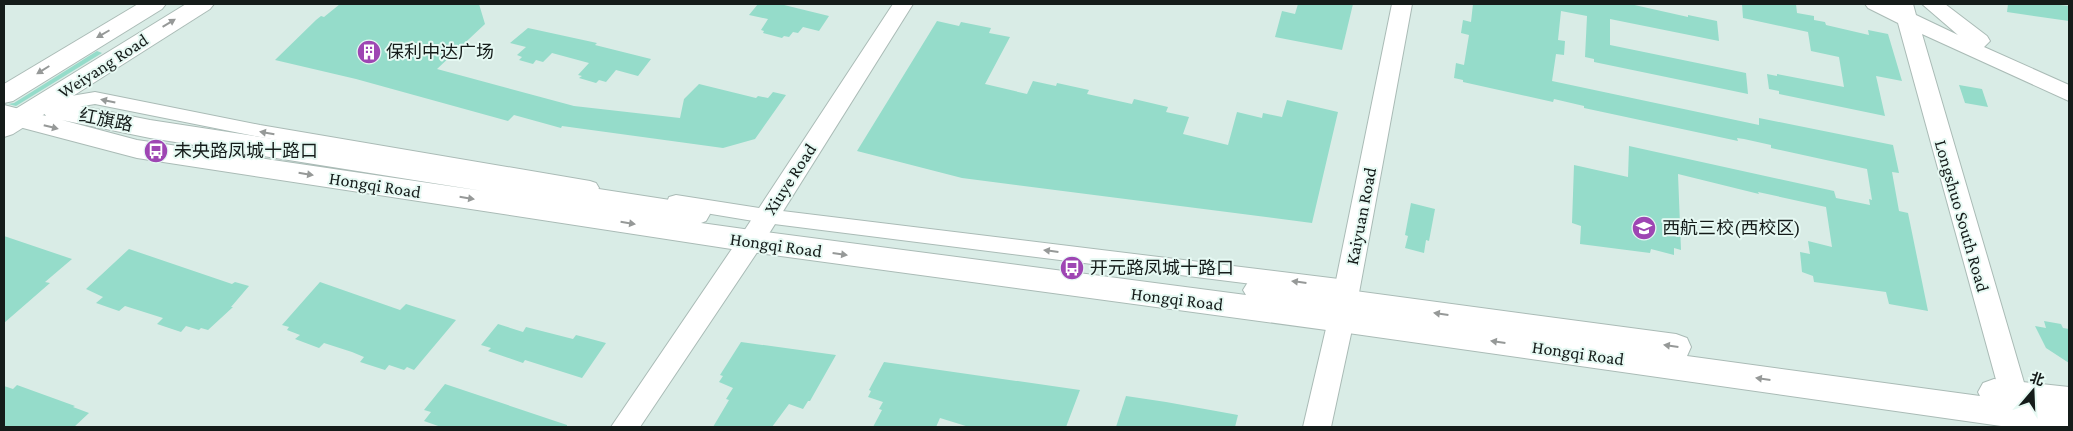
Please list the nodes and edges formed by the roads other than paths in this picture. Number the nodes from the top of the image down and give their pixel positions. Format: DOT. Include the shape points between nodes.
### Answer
graph roads {
  1 [pos="154,4"];
  2 [pos="202,4"];
  3 [pos="902,4"];
  4 [pos="1402,4"];
  5 [pos="1876,4"];
  6 [pos="1932,4"];
  7 [pos="1900,7"];
  8 [pos="1980,41"];
  9 [pos="2069,82"];
  10 [pos="2069,94"];
  11 [pos="4,96"];
  12 [pos="16,117"];
  13 [pos="759,227"];
  14 [pos="1344,302"];
  15 [pos="2069,401"];
  16 [pos="2019,412"];
  17 [pos="2069,422"];
  18 [pos="625,427"];
  19 [pos="1317,427"];
  1 -- 11 [label="main road, Weiyang Road, one-way"];
  12 -- 2 [label="main road, Weiyang Road, one-way"];
  3 -- 13 [label="street, Xiuye Road"];
  4 -- 14 [label="street, Kaiyuan Road"];
  5 -- 7 [label="street"];
  6 -- 8 [label="street"];
  7 -- 8 [label="street"];
  7 -- 10 [label="street"];
  7 -- 16 [label="street, Longshuo South Road"];
  8 -- 9 [label="street"];
  11 -- 12 [label="main road, 红旗路"];
  12 -- 13 [label="main road, 红旗路" via="137,148"];
  13 -- 12 [label="street, one-way" via="593,189 260,131 95,98"];
  13 -- 14 [label="main road, Hongqi Road"];
  13 -- 18 [label="street, Xiuye Road"];
  16 -- 14 [label="main road, Hongqi Road, one-way"];
  14 -- 19 [label="street, Kaiyuan Road"];
  15 -- 16 [label="main road, Hongqi Road"];
  16 -- 17 [label="main road, Hongqi Road"];
}
